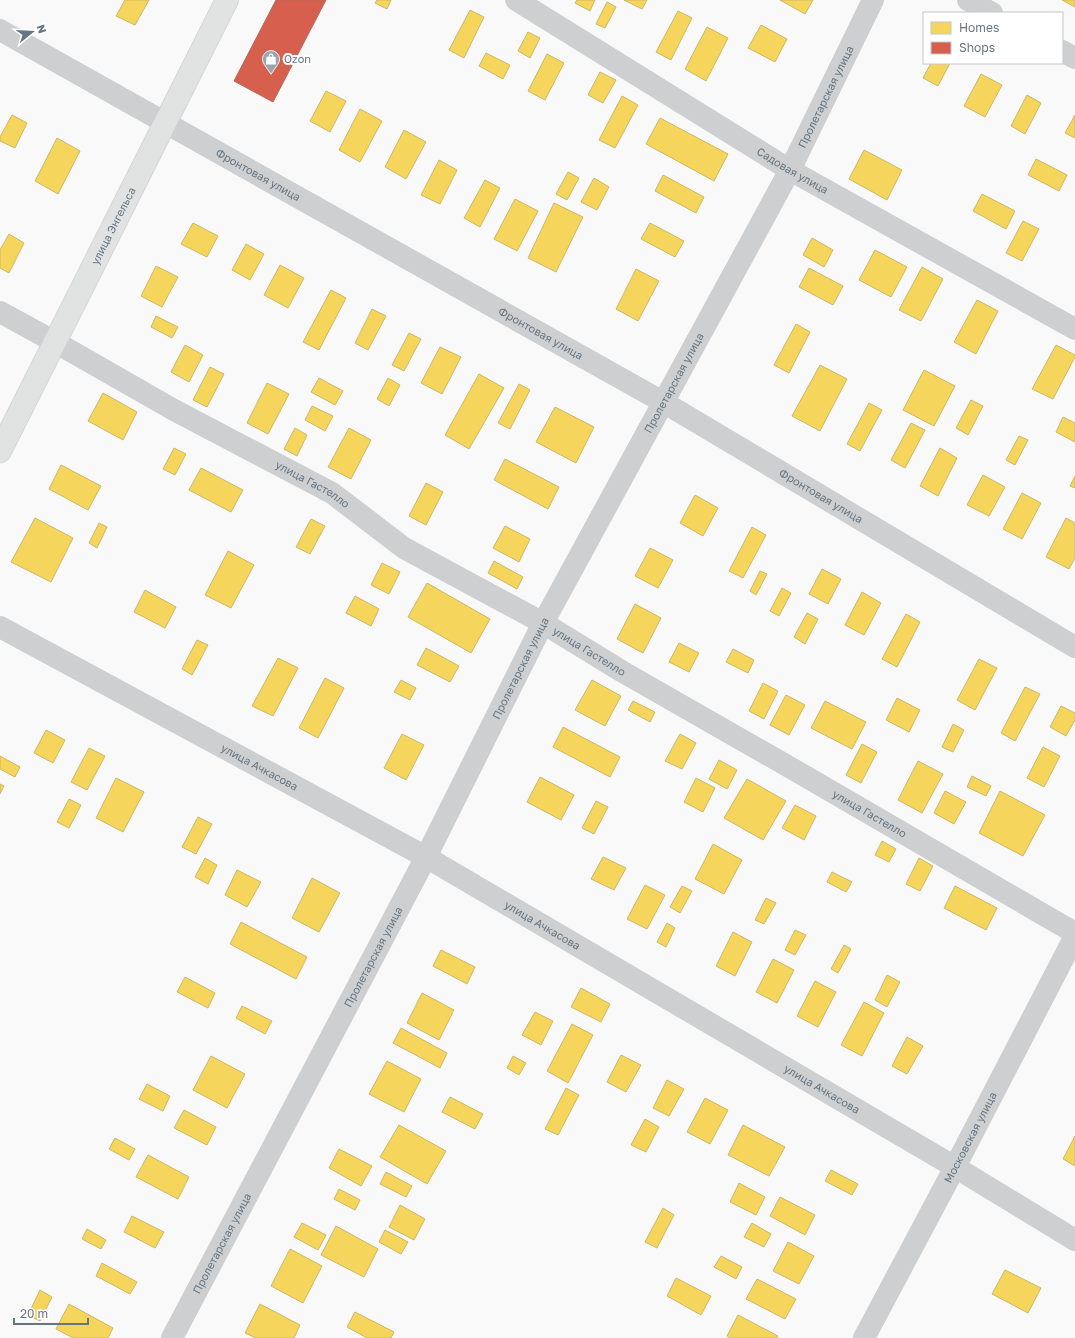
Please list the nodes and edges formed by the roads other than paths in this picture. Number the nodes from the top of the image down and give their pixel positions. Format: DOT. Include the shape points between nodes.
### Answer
graph roads {
  1 [pos="228,0"];
  2 [pos="516,0"];
  3 [pos="873,0"];
  4 [pos="968,0"];
  5 [pos="990,12"];
  6 [pos="0,30"];
  7 [pos="1063,52"];
  8 [pos="1075,58"];
  9 [pos="165,123"];
  10 [pos="790,170"];
  11 [pos="0,312"];
  12 [pos="1075,330"];
  13 [pos="55,342"];
  14 [pos="664,402"];
  15 [pos="0,451"];
  16 [pos="543,623"];
  17 [pos="0,627"];
  18 [pos="1075,647"];
  19 [pos="426,857"];
  20 [pos="1075,934"];
  21 [pos="956,1167"];
  22 [pos="1075,1240"];
  23 [pos="172,1338"];
  24 [pos="864,1338"];
  1 -- 9 [label="main road, улица Энгельса"];
  2 -- 10 [label="street, Садовая улица"];
  3 -- 10 [label="street, Пролетарская улица"];
  4 -- 5 [label="street"];
  6 -- 9 [label="street, Фронтовая улица"];
  7 -- 8 [label="street"];
  9 -- 13 [label="main road, улица Энгельса"];
  9 -- 14 [label="street, Фронтовая улица"];
  10 -- 12 [label="street, Садовая улица"];
  10 -- 14 [label="street, Пролетарская улица"];
  11 -- 13 [label="street, улица Гастелло"];
  13 -- 15 [label="main road, улица Энгельса"];
  13 -- 16 [label="street, улица Гастелло" via="174,410 332,493 404,548"];
  14 -- 16 [label="street, Пролетарская улица"];
  14 -- 18 [label="street, Фронтовая улица"];
  16 -- 19 [label="street, Пролетарская улица"];
  16 -- 20 [label="street, улица Гастелло"];
  17 -- 19 [label="street, улица Ачкасова"];
  19 -- 21 [label="street, улица Ачкасова"];
  19 -- 23 [label="street, Пролетарская улица"];
  20 -- 21 [label="street, Московская улица"];
  21 -- 22 [label="street, улица Ачкасова"];
  21 -- 24 [label="street, Московская улица"];
}
